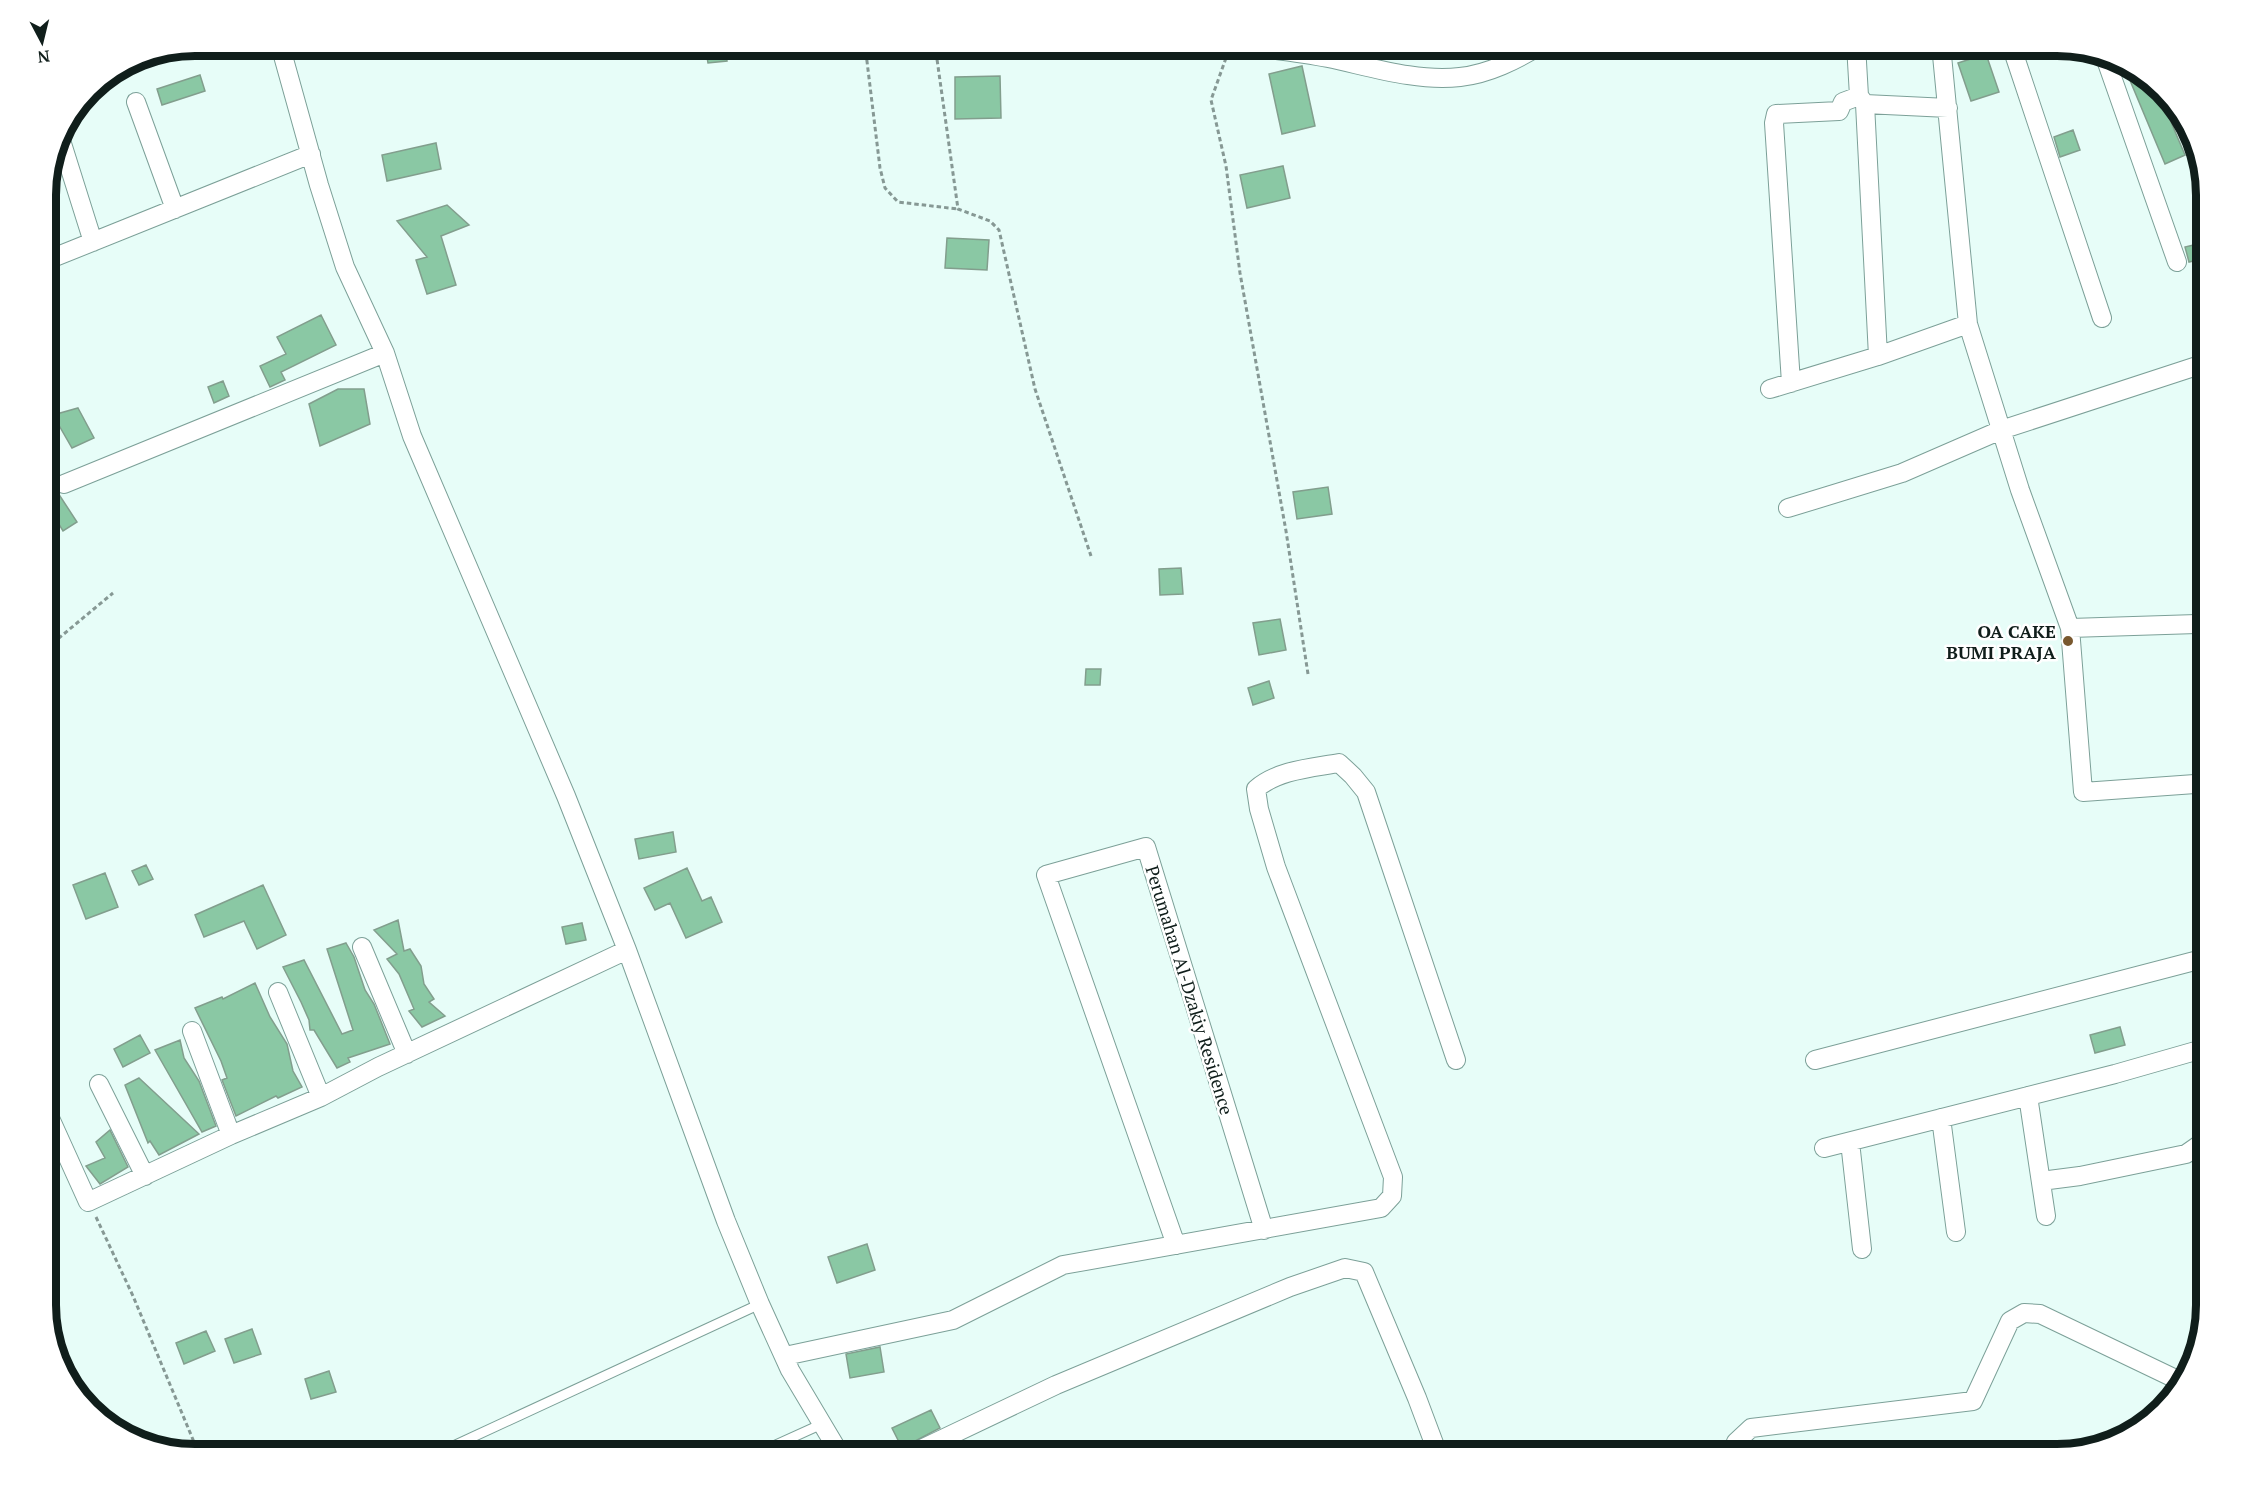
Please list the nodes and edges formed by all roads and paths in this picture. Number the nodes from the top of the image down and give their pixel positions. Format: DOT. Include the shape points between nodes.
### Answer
graph roads {
  1 [pos="283,56"];
  2 [pos="866,56"];
  3 [pos="937,56"];
  4 [pos="1229,56"];
  5 [pos="1315,56"];
  6 [pos="1524,56"];
  7 [pos="1857,56"];
  8 [pos="1942,56"];
  9 [pos="2015,56"];
  10 [pos="2108,65"];
  11 [pos="1862,100"];
  12 [pos="136,102"];
  13 [pos="1948,108"];
  14 [pos="63,148"];
  15 [pos="311,154"];
  16 [pos="175,209"];
  17 [pos="958,209"];
  18 [pos="93,242"];
  19 [pos="56,257"];
  20 [pos="2177,262"];
  21 [pos="2102,318"];
  22 [pos="1968,324"];
  23 [pos="385,353"];
  24 [pos="1878,356"];
  25 [pos="2196,366"];
  26 [pos="1791,383"];
  27 [pos="1770,389"];
  28 [pos="2001,430"];
  29 [pos="64,484"];
  30 [pos="1788,508"];
  31 [pos="1091,556"];
  32 [pos="112,593"];
  33 [pos="2196,624"];
  34 [pos="2070,628"];
  35 [pos="56,640"];
  36 [pos="1308,674"];
  37 [pos="2195,783"];
  38 [pos="362,947"];
  39 [pos="627,950"];
  40 [pos="2196,961"];
  41 [pos="278,992"];
  42 [pos="192,1031"];
  43 [pos="2196,1051"];
  44 [pos="406,1054"];
  45 [pos="1456,1060"];
  46 [pos="1815,1060"];
  47 [pos="99,1084"];
  48 [pos="2028,1096"];
  49 [pos="321,1097"];
  50 [pos="1941,1118"];
  51 [pos="56,1131"];
  52 [pos="231,1135"];
  53 [pos="1850,1142"];
  54 [pos="2196,1147"];
  55 [pos="1824,1148"];
  56 [pos="145,1176"];
  57 [pos="2041,1181"];
  58 [pos="88,1202"];
  59 [pos="2046,1216"];
  60 [pos="1264,1230"];
  61 [pos="1956,1232"];
  62 [pos="1176,1245"];
  63 [pos="1862,1249"];
  64 [pos="760,1304"];
  65 [pos="788,1363"];
  66 [pos="2174,1378"];
  67 [pos="822,1424"];
  68 [pos="195,1444"];
  69 [pos="458,1444"];
  70 [pos="778,1444"];
  71 [pos="834,1444"];
  72 [pos="932,1444"];
  73 [pos="1434,1444"];
  74 [pos="1735,1444"];
  1 -- 15 [label="street"];
  2 -- 17 [label="path" via="885,188 898,202"];
  3 -- 17 [label="path"];
  4 -- 36 [label="path" via="1211,100 1226,166 1240,273"];
  5 -- 6 [label="street" via="1433,78 1487,71"];
  7 -- 11 [label="street"];
  8 -- 13 [label="street"];
  9 -- 21 [label="street"];
  10 -- 20 [label="street"];
  11 -- 13 [label="street"];
  11 -- 24 [label="street"];
  11 -- 26 [label="street" via="1843,102 1839,111 1776,114"];
  12 -- 16 [label="street"];
  13 -- 22 [label="street"];
  14 -- 18 [label="street"];
  15 -- 16 [label="street"];
  15 -- 23 [label="street" via="345,267"];
  16 -- 18 [label="street"];
  17 -- 31 [label="path" via="990,221 999,230 1035,388"];
  18 -- 19 [label="street"];
  22 -- 24 [label="street"];
  22 -- 28 [label="street"];
  23 -- 29 [label="street"];
  23 -- 39 [label="street" via="411,435 566,796"];
  24 -- 26 [label="street"];
  25 -- 28 [label="street"];
  26 -- 27 [label="street"];
  28 -- 30 [label="street" via="1902,473"];
  28 -- 34 [label="street"];
  32 -- 35 [label="path"];
  33 -- 34 [label="street"];
  34 -- 37 [label="street" via="2083,792"];
  38 -- 44 [label="street"];
  39 -- 44 [label="street"];
  39 -- 64 [label="street"];
  40 -- 46 [label="street"];
  41 -- 49 [label="street"];
  42 -- 52 [label="street"];
  43 -- 48 [label="street"];
  44 -- 49 [label="street"];
  45 -- 60 [label="street" via="1366,792 1339,764 1308,768 1266,781 1256,789 1258,809 1276,867 1393,1177 1392,1196 1381,1208"];
  47 -- 56 [label="street"];
  48 -- 50 [label="street"];
  48 -- 57 [label="street"];
  49 -- 52 [label="street"];
  50 -- 53 [label="street"];
  50 -- 61 [label="street"];
  51 -- 58 [label="street"];
  52 -- 56 [label="street"];
  53 -- 55 [label="street"];
  53 -- 63 [label="street"];
  54 -- 57 [label="street" via="2186,1154"];
  56 -- 58 [label="street"];
  57 -- 59 [label="street"];
  58 -- 68 [label="path" via="133,1296"];
  60 -- 62 [label="street"];
  60 -- 62 [label="street, Perumahan Al-Dzakiy Residence" via="1146,847 1047,875"];
  62 -- 65 [label="street" via="1063,1265 953,1320"];
  64 -- 65 [label="street"];
  64 -- 69 [label="lane"];
  65 -- 67 [label="street"];
  66 -- 74 [label="street" via="2040,1314 2024,1313 2010,1321 1973,1401 1751,1428"];
  67 -- 70 [label="lane"];
  67 -- 71 [label="street"];
  72 -- 73 [label="street" via="1056,1384 1345,1268 1364,1272"];
}
